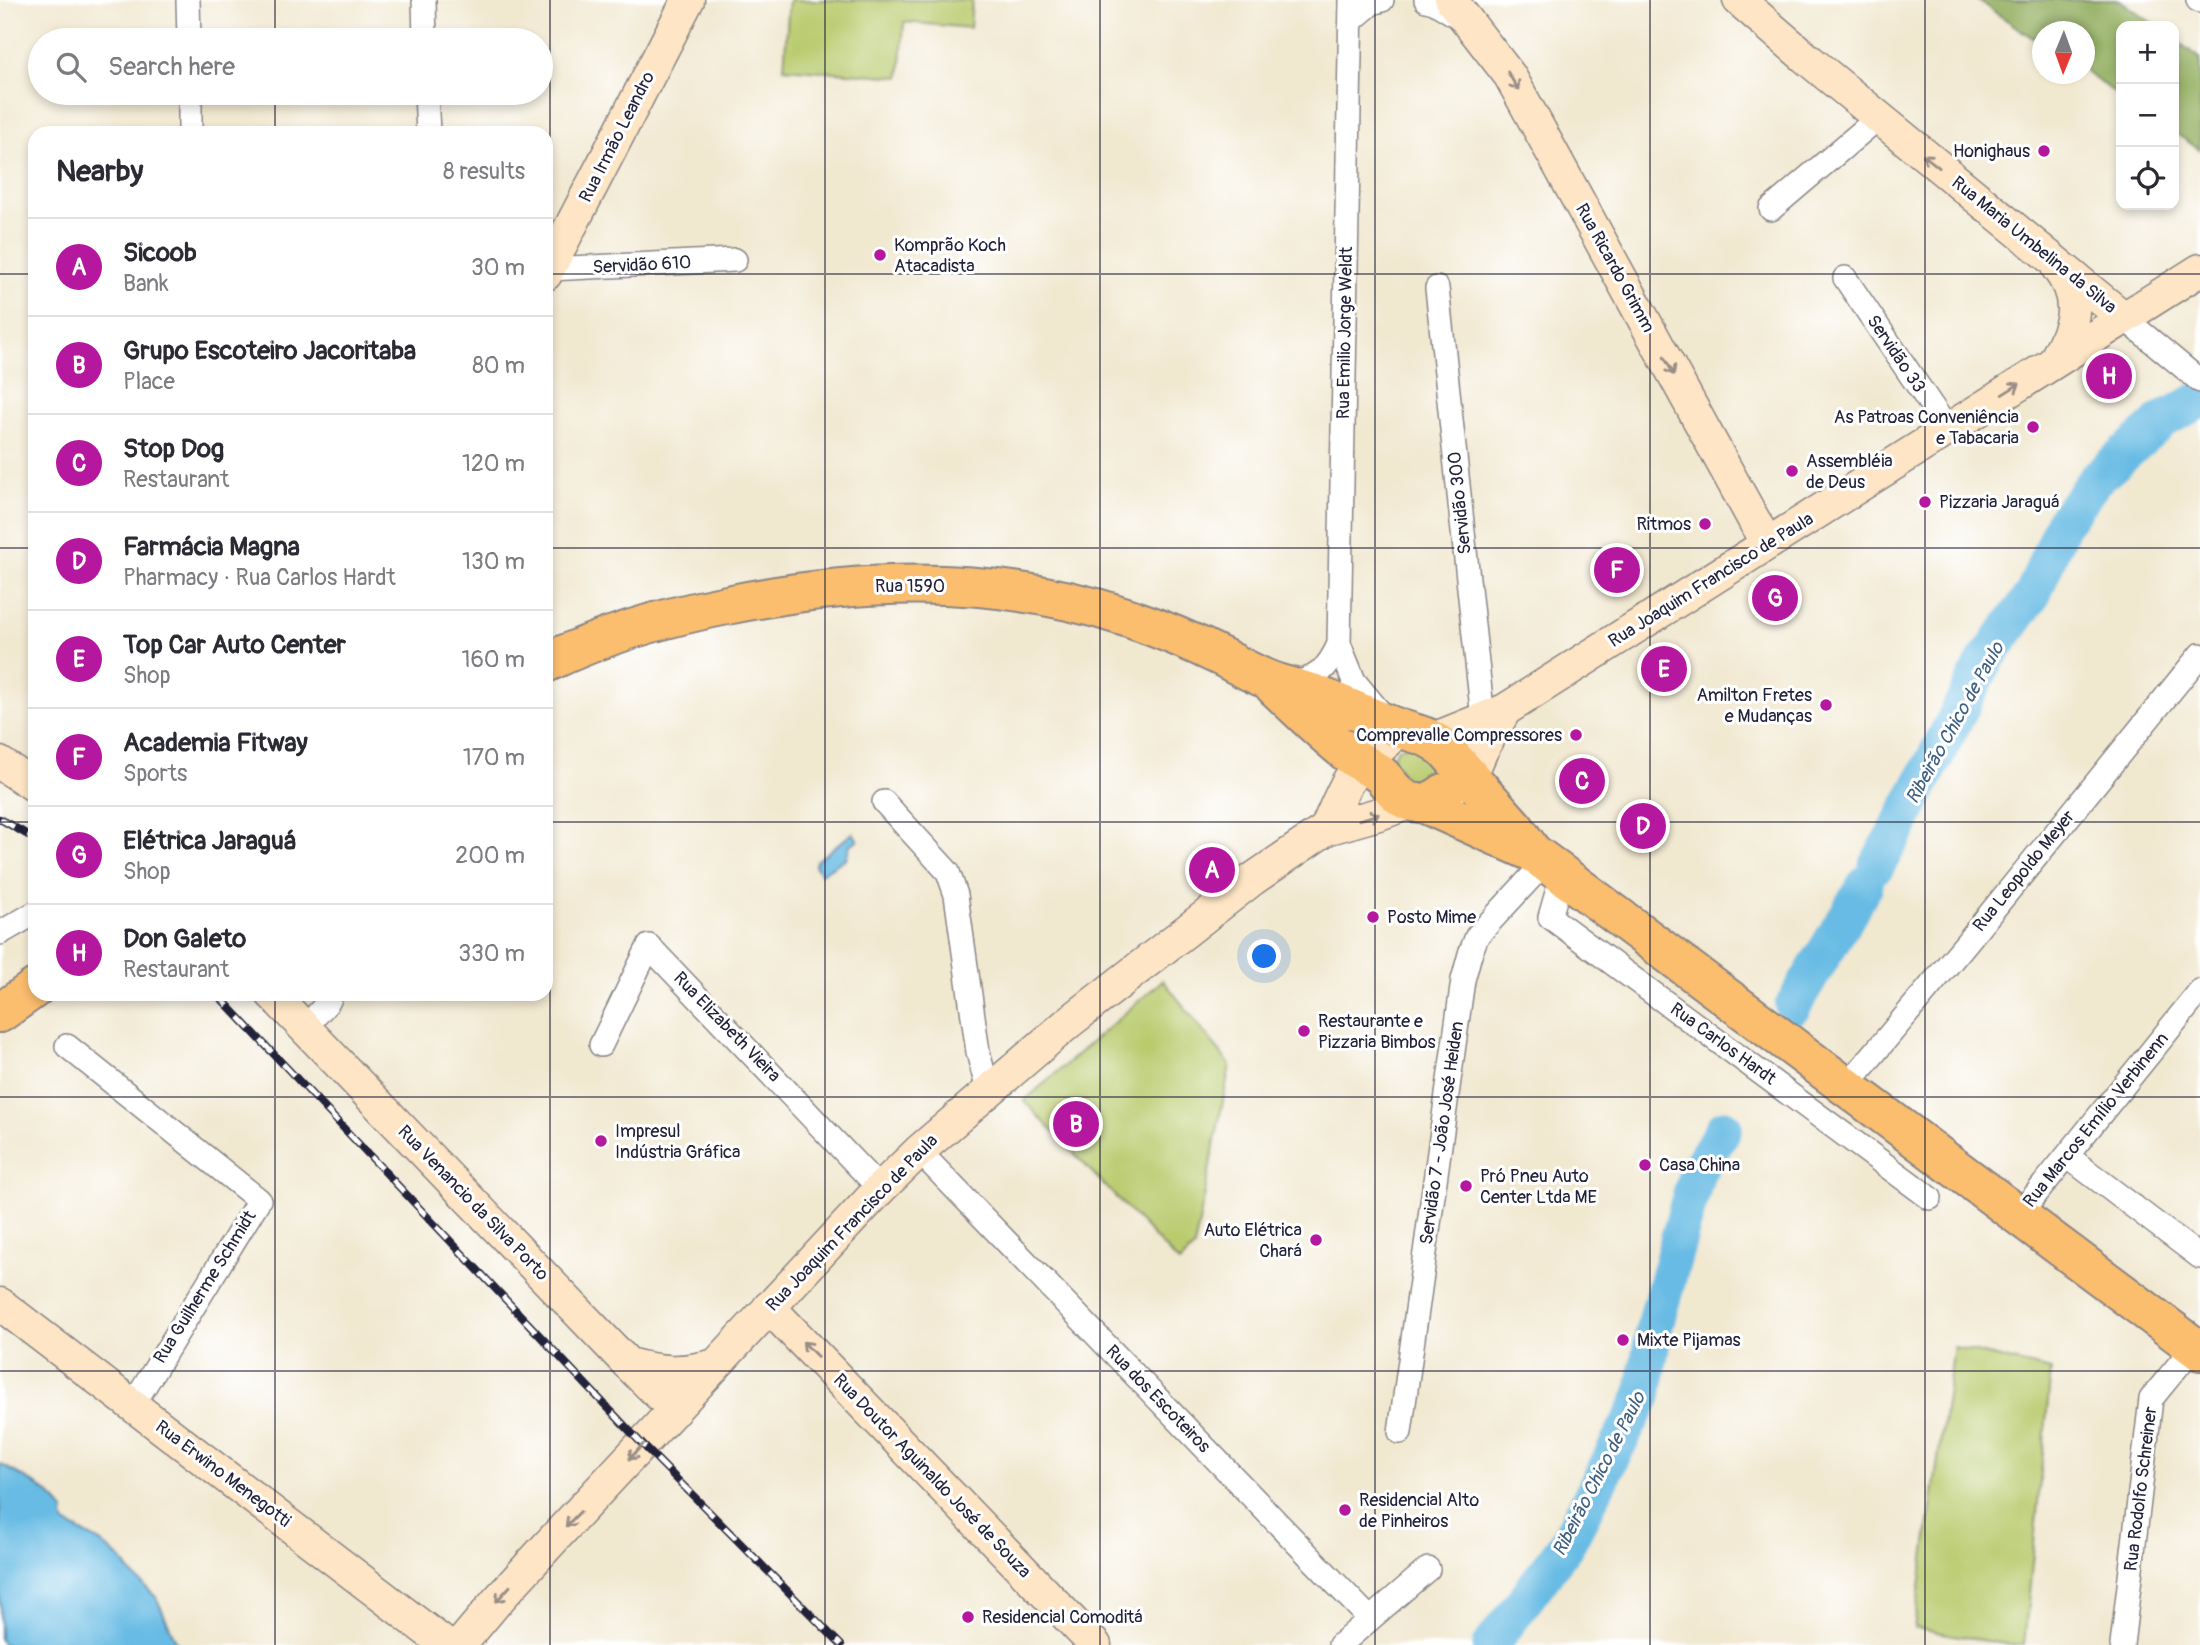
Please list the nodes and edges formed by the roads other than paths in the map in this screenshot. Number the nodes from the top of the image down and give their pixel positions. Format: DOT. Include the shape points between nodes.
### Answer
graph roads {
  1 [pos="188,0"];
  2 [pos="424,0"];
  3 [pos="688,0"];
  4 [pos="1382,0"];
  5 [pos="1426,0"];
  6 [pos="1451,0"];
  7 [pos="1739,0"];
  8 [pos="1351,10"];
  9 [pos="1472,27"];
  10 [pos="188,28"];
  11 [pos="425,28"];
  12 [pos="190,105"];
  13 [pos="427,105"];
  14 [pos="1878,118"];
  15 [pos="190,126"];
  16 [pos="428,126"];
  17 [pos="1771,209"];
  18 [pos="553,259"];
  19 [pos="735,260"];
  20 [pos="2052,260"];
  21 [pos="2200,270"];
  22 [pos="553,271"];
  23 [pos="1845,278"];
  24 [pos="1437,288"];
  25 [pos="2124,318"];
  26 [pos="2054,362"];
  27 [pos="2196,378"];
  28 [pos="1948,430"];
  29 [pos="1767,544"];
  30 [pos="1339,644"];
  31 [pos="2200,654"];
  32 [pos="553,660"];
  33 [pos="1268,680"];
  34 [pos="1494,714"];
  35 [pos="0,763"];
  36 [pos="1409,766"];
  37 [pos="28,781"];
  38 [pos="884,802"];
  39 [pos="1326,829"];
  40 [pos="1546,863"];
  41 [pos="28,917"];
  42 [pos="0,933"];
  43 [pos="2200,991"];
  44 [pos="28,993"];
  45 [pos="279,1001"];
  46 [pos="328,1001"];
  47 [pos="0,1013"];
  48 [pos="305,1028"];
  49 [pos="601,1045"];
  50 [pos="66,1046"];
  51 [pos="1846,1087"];
  52 [pos="988,1091"];
  53 [pos="919,1151"];
  54 [pos="2067,1156"];
  55 [pos="880,1189"];
  56 [pos="1930,1198"];
  57 [pos="2019,1215"];
  58 [pos="2200,1257"];
  59 [pos="0,1304"];
  60 [pos="769,1307"];
  61 [pos="2198,1346"];
  62 [pos="628,1364"];
  63 [pos="716,1365"];
  64 [pos="133,1405"];
  65 [pos="675,1410"];
  66 [pos="1400,1432"];
  67 [pos="1428,1569"];
  68 [pos="1370,1619"];
  69 [pos="446,1645"];
  70 [pos="460,1645"];
  71 [pos="1095,1645"];
  72 [pos="1340,1645"];
  73 [pos="2122,1645"];
  1 -- 10 [label="street"];
  2 -- 11 [label="street"];
  3 -- 18 [label="street, Rua Irmão Leandro"];
  4 -- 8 [label="street, Rua Emilio Jorge Weldt"];
  5 -- 9 [label="street"];
  6 -- 9 [label="street, Rua Ricardo Grimm"];
  7 -- 14 [label="street, Rua Maria Umbelina da Silva"];
  8 -- 30 [label="street, Rua Emilio Jorge Weldt"];
  9 -- 29 [label="street, Rua Ricardo Grimm, one-way" via="1510,76"];
  12 -- 15 [label="street"];
  13 -- 16 [label="street"];
  14 -- 17 [label="street"];
  20 -- 14 [label="street, Rua Maria Umbelina da Silva, one-way"];
  19 -- 22 [label="street, Servidão 610"];
  20 -- 25 [label="street, Rua Maria Umbelina da Silva"];
  20 -- 26 [label="street" via="2067,280 2074,312"];
  21 -- 25 [label="street, Rua Joaquim Francisco de Paula"];
  23 -- 28 [label="street, Servidão 33"];
  24 -- 34 [label="street, Servidão 300"];
  25 -- 26 [label="street, Rua Joaquim Francisco de Paula"];
  25 -- 27 [label="street, Rua Maria Umbelina da Silva"];
  28 -- 26 [label="street, Rua Joaquim Francisco de Paula, one-way"];
  28 -- 29 [label="street, Rua Joaquim Francisco de Paula"];
  29 -- 34 [label="street, Rua Joaquim Francisco de Paula"];
  30 -- 33 [label="street" via="1316,677 1293,682"];
  30 -- 36 [label="street, Rua Emilio Jorge Weldt" via="1353,681"];
  31 -- 51 [label="street, Rua Leopoldo Meyer"];
  32 -- 33 [label="highway, Rua 1590" via="658,621 741,602 848,587 937,585 1016,591 1128,617"];
  33 -- 36 [label="highway" via="1311,693"];
  33 -- 36 [label="highway" via="1310,720"];
  34 -- 36 [label="street, Rua Joaquim Francisco de Paula"];
  34 -- 36 [label="street, Rua Joaquim Francisco de Paula" via="1475,768"];
  35 -- 37 [label="street"];
  36 -- 39 [label="street, Rua Joaquim Francisco de Paula"];
  39 -- 36 [label="street, Rua Joaquim Francisco de Paula, one-way" via="1382,813"];
  36 -- 40 [label="highway"];
  36 -- 40 [label="highway" via="1515,828"];
  38 -- 52 [label="street" via="953,882"];
  39 -- 52 [label="street, Rua Joaquim Francisco de Paula" via="1253,879"];
  40 -- 51 [label="highway"];
  40 -- 56 [label="street, Rua Carlos Hardt" via="1550,917"];
  40 -- 66 [label="street, Servidão 7 - João José Heiden" via="1477,936 1463,981"];
  41 -- 42 [label="street"];
  43 -- 54 [label="street, Rua Marcos Emílio Verbinenn"];
  44 -- 47 [label="highway"];
  45 -- 48 [label="street, Rua Venancio da Silva Porto"];
  46 -- 48 [label="street"];
  48 -- 62 [label="street, Rua Venancio da Silva Porto"];
  49 -- 55 [label="street, Rua Elizabeth Vieira" via="649,946"];
  50 -- 64 [label="street, Rua Guilherme Schmidt" via="259,1200"];
  51 -- 57 [label="highway"];
  52 -- 53 [label="street, Rua Joaquim Francisco de Paula"];
  53 -- 55 [label="street, Rua Joaquim Francisco de Paula"];
  53 -- 68 [label="street, Rua dos Escoteiros"];
  54 -- 57 [label="street, Rua Marcos Emílio Verbinenn"];
  54 -- 58 [label="street"];
  55 -- 60 [label="street, Rua Joaquim Francisco de Paula"];
  57 -- 61 [label="highway"];
  59 -- 64 [label="street, Rua Erwino Menegotti"];
  60 -- 63 [label="street, Rua Joaquim Francisco de Paula"];
  71 -- 60 [label="street, Rua Doutor Aguinaldo José de Souza, one-way"];
  61 -- 73 [label="street, Rua Rodolfo Schreiner" via="2151,1399"];
  62 -- 63 [label="street" via="670,1373"];
  62 -- 65 [label="street, Rua Venancio da Silva Porto"];
  63 -- 65 [label="street, Rua Joaquim Francisco de Paula"];
  64 -- 69 [label="street, Rua Erwino Menegotti"];
  65 -- 70 [label="street, Rua Joaquim Francisco de Paula, one-way"];
  67 -- 68 [label="street"];
  68 -- 72 [label="street"];
}
